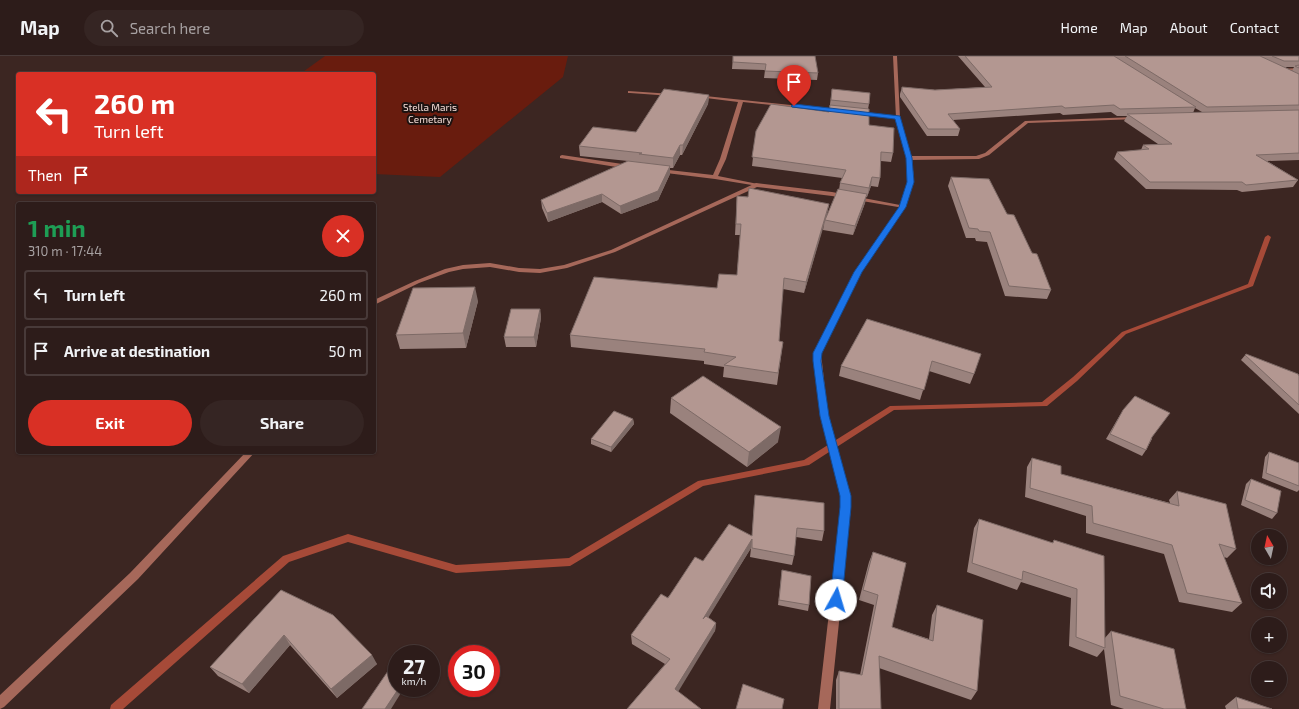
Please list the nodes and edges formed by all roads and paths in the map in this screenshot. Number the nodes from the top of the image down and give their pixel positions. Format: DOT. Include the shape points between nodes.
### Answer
graph roads {
  1 [pos="895,56"];
  2 [pos="1272,67"];
  3 [pos="1299,69"];
  4 [pos="1278,70"];
  5 [pos="1292,76"];
  6 [pos="630,92"];
  7 [pos="677,95"];
  8 [pos="693,96"];
  9 [pos="741,100"];
  10 [pos="846,112"];
  11 [pos="853,112"];
  12 [pos="898,118"];
  13 [pos="1141,118"];
  14 [pos="562,157"];
  15 [pos="909,158"];
  16 [pos="638,168"];
  17 [pos="652,170"];
  18 [pos="715,177"];
  19 [pos="756,185"];
  20 [pos="902,207"];
  21 [pos="376,302"];
  22 [pos="250,454"];
  23 [pos="0,703"];
  24 [pos="824,709"];
  1 -- 12 [label="street"];
  2 -- 4 [label="street"];
  3 -- 4 [label="street"];
  4 -- 5 [label="street"];
  6 -- 7 [label="street"];
  8 -- 9 [label="street"];
  9 -- 10 [label="street"];
  9 -- 18 [label="street"];
  11 -- 12 [label="street"];
  12 -- 15 [label="street"];
  13 -- 15 [label="street" via="1027,122 987,154 977,158"];
  14 -- 16 [label="street"];
  15 -- 20 [label="street" via="911,182"];
  17 -- 18 [label="street"];
  18 -- 19 [label="street"];
  19 -- 20 [label="street" via="832,194"];
  19 -- 21 [label="street" via="613,250 565,267 540,271 490,266 463,267 447,270 417,282"];
  20 -- 24 [label="street" via="858,272 817,353 824,416 846,496"];
  22 -- 23 [label="street" via="134,576"];
}
